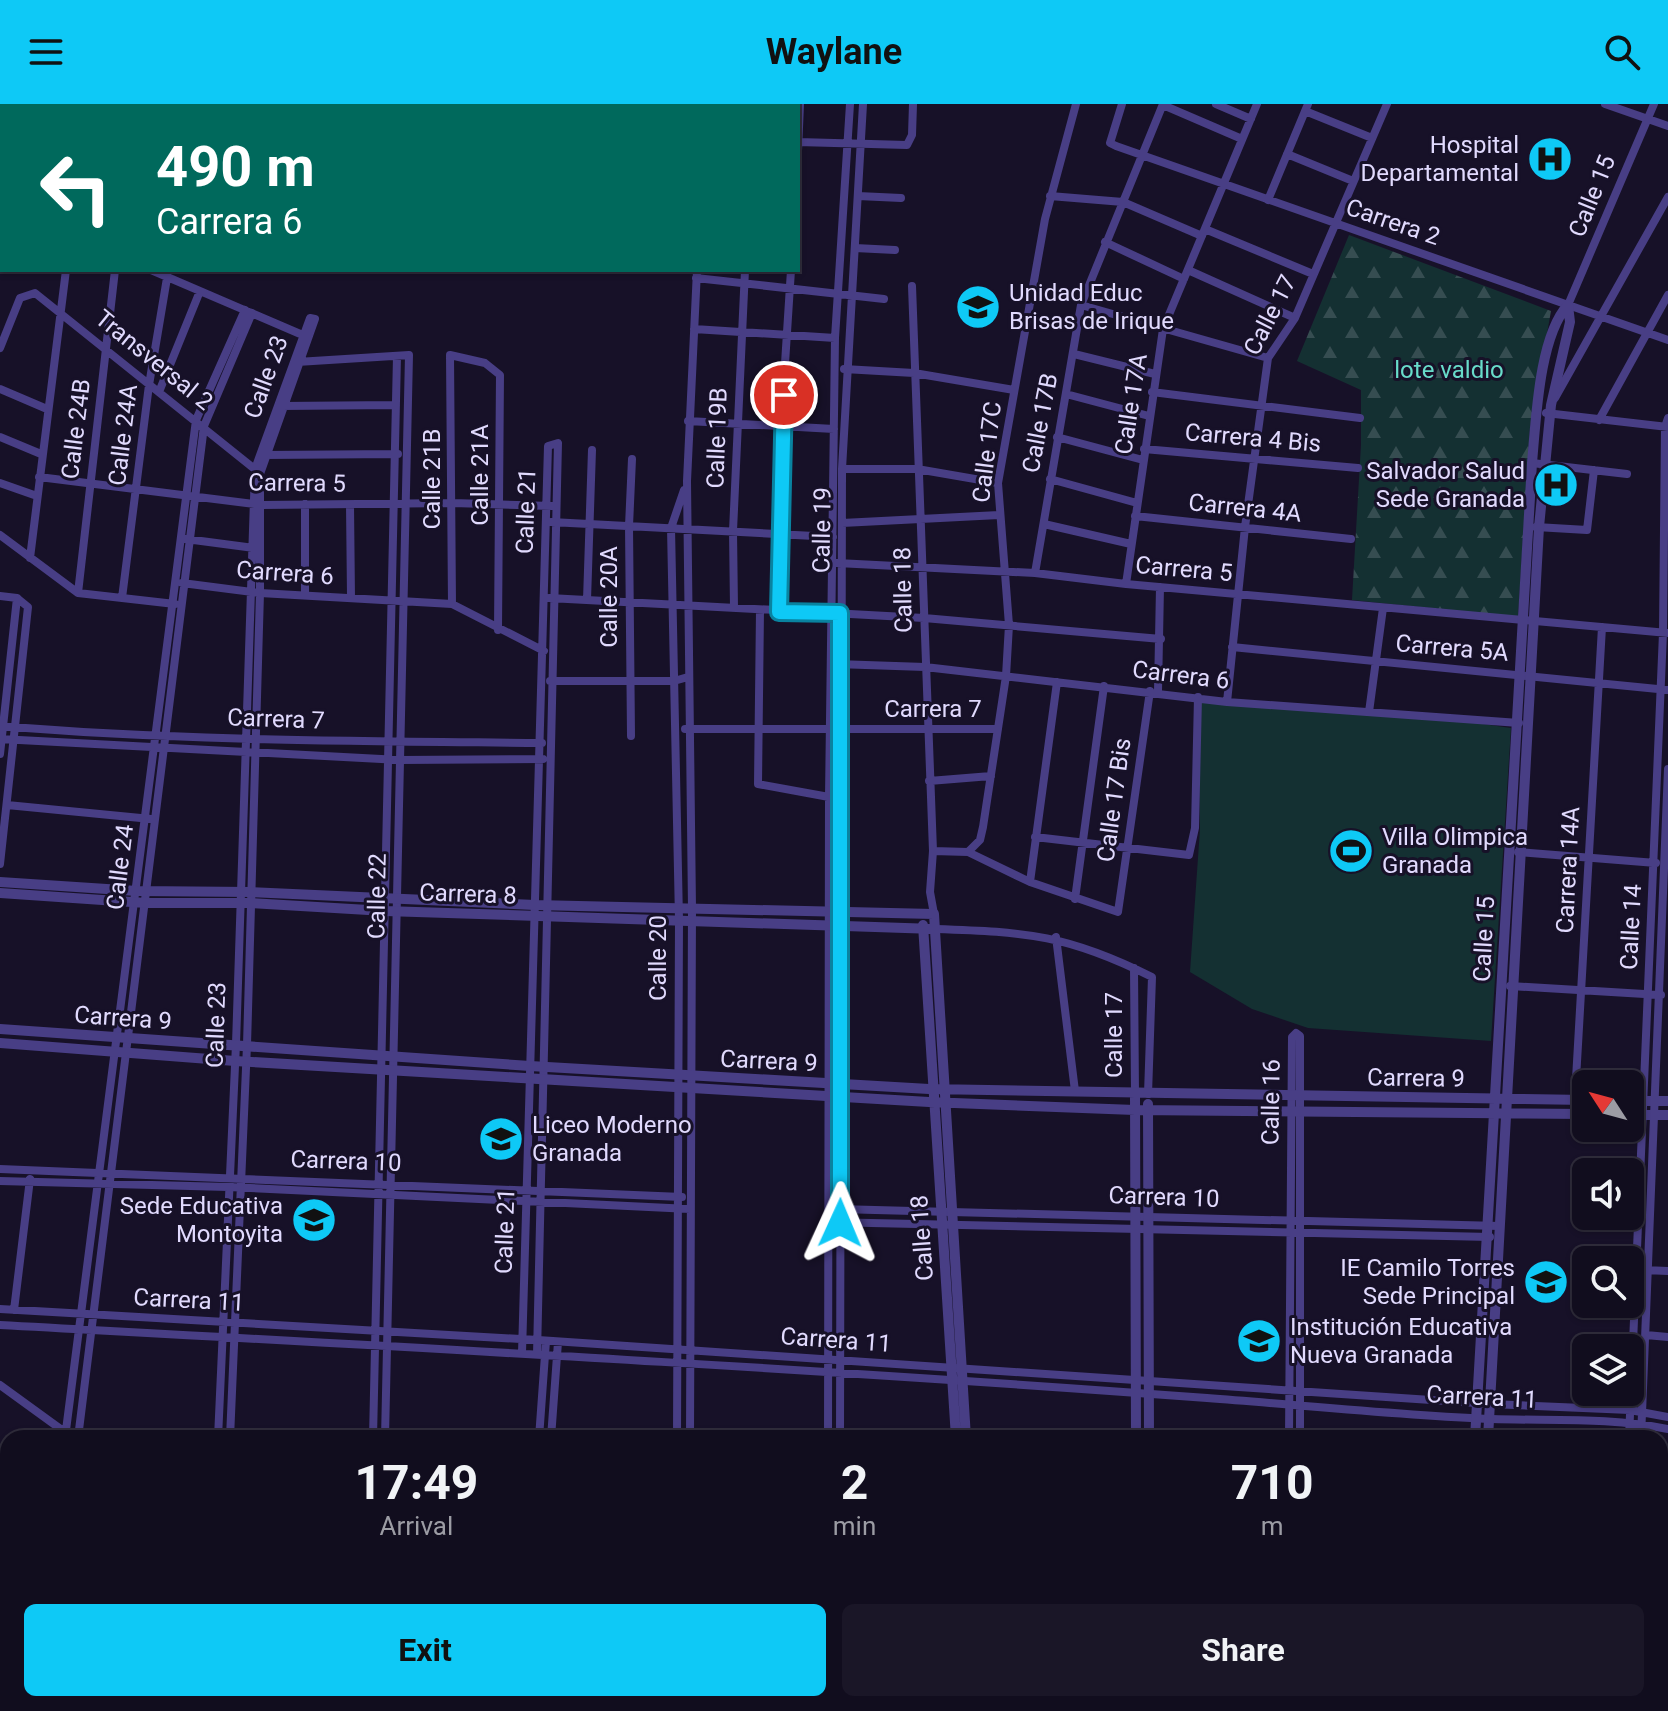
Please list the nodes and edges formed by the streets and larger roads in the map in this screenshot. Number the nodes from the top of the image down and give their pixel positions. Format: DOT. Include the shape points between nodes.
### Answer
graph roads {
  1 [pos="850,104"];
  2 [pos="863,104"];
  3 [pos="913,104"];
  4 [pos="1076,104"];
  5 [pos="1122,104"];
  6 [pos="1216,104"];
  7 [pos="1257,104"];
  8 [pos="1387,104"];
  9 [pos="1605,104"];
  10 [pos="1654,104"];
  11 [pos="1163,105"];
  12 [pos="1306,108"];
  13 [pos="1648,117"];
  14 [pos="1251,119"];
  15 [pos="1668,126"];
  16 [pos="1372,138"];
  17 [pos="1242,139"];
  18 [pos="800,142"];
  19 [pos="847,144"];
  20 [pos="861,144"];
  21 [pos="1287,154"];
  22 [pos="1143,156"];
  23 [pos="1353,181"];
  24 [pos="1223,185"];
  25 [pos="858,196"];
  26 [pos="1050,196"];
  27 [pos="1668,197"];
  28 [pos="901,198"];
  29 [pos="1268,200"];
  30 [pos="1123,202"];
  31 [pos="1335,223"];
  32 [pos="1204,232"];
  33 [pos="1105,242"];
  34 [pos="855,248"];
  35 [pos="895,250"];
  36 [pos="66,272"];
  37 [pos="115,272"];
  38 [pos="155,272"];
  39 [pos="745,272"];
  40 [pos="791,272"];
  41 [pos="696,274"];
  42 [pos="1186,274"];
  43 [pos="1313,274"];
  44 [pos="167,278"];
  45 [pos="744,283"];
  46 [pos="912,286"];
  47 [pos="790,288"];
  48 [pos="200,291"];
  49 [pos="837,294"];
  50 [pos="1668,295"];
  51 [pos="852,296"];
  52 [pos="884,299"];
  53 [pos="1081,305"];
  54 [pos="1568,305"];
  55 [pos="59,309"];
  56 [pos="248,312"];
  57 [pos="1601,317"];
  58 [pos="1295,318"];
  59 [pos="694,329"];
  60 [pos="1163,329"];
  61 [pos="742,333"];
  62 [pos="788,333"];
  63 [pos="1646,334"];
  64 [pos="835,338"];
  65 [pos="1668,340"];
  66 [pos="0,348"];
  67 [pos="106,349"];
  68 [pos="1074,354"];
  69 [pos="450,355"];
  70 [pos="397,356"];
  71 [pos="1268,358"];
  72 [pos="297,362"];
  73 [pos="835,368"];
  74 [pos="848,369"];
  75 [pos="914,373"];
  76 [pos="1155,374"];
  77 [pos="149,385"];
  78 [pos="0,389"];
  79 [pos="1014,390"];
  80 [pos="159,392"];
  81 [pos="1152,392"];
  82 [pos="1066,394"];
  83 [pos="396,405"];
  84 [pos="1259,405"];
  85 [pos="281,406"];
  86 [pos="47,409"];
  87 [pos="1550,409"];
  88 [pos="1537,412"];
  89 [pos="1149,416"];
  90 [pos="1360,418"];
  91 [pos="1599,420"];
  92 [pos="688,421"];
  93 [pos="200,423"];
  94 [pos="737,423"];
  95 [pos="1667,424"];
  96 [pos="781,426"];
  97 [pos="834,429"];
  98 [pos="0,437"];
  99 [pos="1057,437"];
  100 [pos="1667,446"];
  101 [pos="1144,449"];
  102 [pos="592,450"];
  103 [pos="41,454"];
  104 [pos="395,454"];
  105 [pos="407,454"];
  106 [pos="263,455"];
  107 [pos="1254,456"];
  108 [pos="632,459"];
  109 [pos="1143,460"];
  110 [pos="1532,463"];
  111 [pos="1545,464"];
  112 [pos="1358,468"];
  113 [pos="842,469"];
  114 [pos="917,469"];
  115 [pos="1594,470"];
  116 [pos="258,471"];
  117 [pos="1627,474"];
  118 [pos="39,477"];
  119 [pos="1050,479"];
  120 [pos="687,481"];
  121 [pos="0,483"];
  122 [pos="89,483"];
  123 [pos="998,483"];
  124 [pos="137,489"];
  125 [pos="37,496"];
  126 [pos="191,496"];
  127 [pos="394,503"];
  128 [pos="453,503"];
  129 [pos="501,503"];
  130 [pos="1137,503"];
  131 [pos="305,504"];
  132 [pos="406,504"];
  133 [pos="259,505"];
  134 [pos="350,505"];
  135 [pos="551,506"];
  136 [pos="999,515"];
  137 [pos="1135,516"];
  138 [pos="922,520"];
  139 [pos="551,522"];
  140 [pos="842,523"];
  141 [pos="588,524"];
  142 [pos="1044,524"];
  143 [pos="629,526"];
  144 [pos="1245,527"];
  145 [pos="1534,527"];
  146 [pos="671,528"];
  147 [pos="688,529"];
  148 [pos="733,531"];
  149 [pos="779,534"];
  150 [pos="0,535"];
  151 [pos="833,537"];
  152 [pos="186,539"];
  153 [pos="1351,539"];
  154 [pos="1131,544"];
  155 [pos="254,548"];
  156 [pos="30,558"];
  157 [pos="836,563"];
  158 [pos="923,568"];
  159 [pos="1003,571"];
  160 [pos="1035,573"];
  161 [pos="1666,574"];
  162 [pos="180,583"];
  163 [pos="1126,584"];
  164 [pos="1160,587"];
  165 [pos="257,592"];
  166 [pos="78,593"];
  167 [pos="1237,594"];
  168 [pos="305,595"];
  169 [pos="0,596"];
  170 [pos="351,597"];
  171 [pos="17,598"];
  172 [pos="122,598"];
  173 [pos="544,598"];
  174 [pos="392,599"];
  175 [pos="403,599"];
  176 [pos="554,599"];
  177 [pos="587,600"];
  178 [pos="178,604"];
  179 [pos="452,604"];
  180 [pos="630,604"];
  181 [pos="673,605"];
  182 [pos="687,605"];
  183 [pos="734,608"];
  184 [pos="1383,608"];
  185 [pos="760,610"];
  186 [pos="779,612"];
  187 [pos="836,612"];
  188 [pos="924,618"];
  189 [pos="1528,621"];
  190 [pos="1009,625"];
  191 [pos="1602,627"];
  192 [pos="498,630"];
  193 [pos="1665,633"];
  194 [pos="1161,639"];
  195 [pos="1232,647"];
  196 [pos="542,651"];
  197 [pos="553,652"];
  198 [pos="1376,661"];
  199 [pos="835,664"];
  200 [pos="925,667"];
  201 [pos="1524,675"];
  202 [pos="1006,676"];
  203 [pos="688,677"];
  204 [pos="542,679"];
  205 [pos="552,681"];
  206 [pos="630,681"];
  207 [pos="674,681"];
  208 [pos="1057,682"];
  209 [pos="1598,683"];
  210 [pos="1104,686"];
  211 [pos="1664,690"];
  212 [pos="1154,691"];
  213 [pos="1198,697"];
  214 [pos="1227,702"];
  215 [pos="1369,712"];
  216 [pos="1521,723"];
  217 [pos="2,726"];
  218 [pos="15,727"];
  219 [pos="758,728"];
  220 [pos="835,728"];
  221 [pos="676,729"];
  222 [pos="689,729"];
  223 [pos="927,729"];
  224 [pos="998,729"];
  225 [pos="162,734"];
  226 [pos="631,736"];
  227 [pos="1,739"];
  228 [pos="250,739"];
  229 [pos="13,740"];
  230 [pos="389,743"];
  231 [pos="540,743"];
  232 [pos="551,743"];
  233 [pos="400,744"];
  234 [pos="160,748"];
  235 [pos="243,753"];
  236 [pos="254,753"];
  237 [pos="0,754"];
  238 [pos="539,759"];
  239 [pos="551,759"];
  240 [pos="388,760"];
  241 [pos="400,760"];
  242 [pos="1668,769"];
  243 [pos="991,776"];
  244 [pos="830,779"];
  245 [pos="841,780"];
  246 [pos="929,781"];
  247 [pos="829,800"];
  248 [pos="7,805"];
  249 [pos="151,819"];
  250 [pos="1035,837"];
  251 [pos="1082,842"];
  252 [pos="1128,847"];
  253 [pos="933,851"];
  254 [pos="1510,851"];
  255 [pos="968,852"];
  256 [pos="1522,852"];
  257 [pos="1588,858"];
  258 [pos="1654,863"];
  259 [pos="0,864"];
  260 [pos="1665,864"];
  261 [pos="0,882"];
  262 [pos="1030,882"];
  263 [pos="930,892"];
  264 [pos="0,893"];
  265 [pos="142,897"];
  266 [pos="245,898"];
  267 [pos="391,898"];
  268 [pos="1075,899"];
  269 [pos="535,910"];
  270 [pos="547,910"];
  271 [pos="391,911"];
  272 [pos="829,913"];
  273 [pos="841,913"];
  274 [pos="922,914"];
  275 [pos="934,914"];
  276 [pos="678,915"];
  277 [pos="692,915"];
  278 [pos="829,926"];
  279 [pos="841,926"];
  280 [pos="923,929"];
  281 [pos="935,929"];
  282 [pos="1056,937"];
  283 [pos="1134,968"];
  284 [pos="1502,985"];
  285 [pos="1514,986"];
  286 [pos="1581,990"];
  287 [pos="1647,994"];
  288 [pos="1661,995"];
  289 [pos="0,1029"];
  290 [pos="124,1039"];
  291 [pos="0,1043"];
  292 [pos="241,1045"];
  293 [pos="122,1052"];
  294 [pos="388,1055"];
  295 [pos="1657,1061"];
  296 [pos="240,1062"];
  297 [pos="1668,1062"];
  298 [pos="530,1066"];
  299 [pos="544,1066"];
  300 [pos="387,1070"];
  301 [pos="1580,1070"];
  302 [pos="530,1078"];
  303 [pos="544,1079"];
  304 [pos="684,1082"];
  305 [pos="828,1084"];
  306 [pos="842,1084"];
  307 [pos="933,1089"];
  308 [pos="945,1089"];
  309 [pos="1075,1091"];
  310 [pos="1135,1094"];
  311 [pos="1148,1094"];
  312 [pos="1297,1096"];
  313 [pos="828,1097"];
  314 [pos="841,1097"];
  315 [pos="1495,1099"];
  316 [pos="1508,1099"];
  317 [pos="1572,1100"];
  318 [pos="1644,1101"];
  319 [pos="1648,1101"];
  320 [pos="1668,1101"];
  321 [pos="933,1103"];
  322 [pos="947,1103"];
  323 [pos="1148,1109"];
  324 [pos="1644,1109"];
  325 [pos="1135,1110"];
  326 [pos="1296,1111"];
  327 [pos="1494,1113"];
  328 [pos="1507,1113"];
  329 [pos="1572,1114"];
  330 [pos="1644,1115"];
  331 [pos="1668,1115"];
  332 [pos="1640,1142"];
  333 [pos="1642,1142"];
  334 [pos="0,1169"];
  335 [pos="31,1170"];
  336 [pos="102,1172"];
  337 [pos="113,1173"];
  338 [pos="0,1181"];
  339 [pos="30,1181"];
  340 [pos="234,1182"];
  341 [pos="391,1183"];
  342 [pos="379,1184"];
  343 [pos="100,1185"];
  344 [pos="112,1185"];
  345 [pos="527,1189"];
  346 [pos="541,1189"];
  347 [pos="379,1196"];
  348 [pos="390,1196"];
  349 [pos="677,1197"];
  350 [pos="690,1197"];
  351 [pos="526,1202"];
  352 [pos="541,1202"];
  353 [pos="827,1208"];
  354 [pos="677,1209"];
  355 [pos="690,1209"];
  356 [pos="841,1209"];
  357 [pos="889,1210"];
  358 [pos="940,1211"];
  359 [pos="953,1211"];
  360 [pos="1135,1216"];
  361 [pos="1149,1217"];
  362 [pos="1288,1220"];
  363 [pos="1299,1221"];
  364 [pos="826,1222"];
  365 [pos="840,1223"];
  366 [pos="887,1224"];
  367 [pos="941,1225"];
  368 [pos="954,1225"];
  369 [pos="1135,1229"];
  370 [pos="1149,1229"];
  371 [pos="1487,1231"];
  372 [pos="1500,1231"];
  373 [pos="1288,1233"];
  374 [pos="1298,1233"];
  375 [pos="1636,1246"];
  376 [pos="1644,1270"];
  377 [pos="1648,1270"];
  378 [pos="1668,1271"];
  379 [pos="0,1309"];
  380 [pos="14,1310"];
  381 [pos="84,1314"];
  382 [pos="96,1315"];
  383 [pos="1633,1318"];
  384 [pos="223,1322"];
  385 [pos="234,1322"];
  386 [pos="0,1325"];
  387 [pos="82,1329"];
  388 [pos="94,1330"];
  389 [pos="376,1331"];
  390 [pos="387,1331"];
  391 [pos="1646,1335"];
  392 [pos="221,1337"];
  393 [pos="234,1337"];
  394 [pos="1668,1337"];
  395 [pos="522,1339"];
  396 [pos="542,1340"];
  397 [pos="558,1342"];
  398 [pos="585,1343"];
  399 [pos="375,1345"];
  400 [pos="387,1346"];
  401 [pos="677,1349"];
  402 [pos="691,1350"];
  403 [pos="522,1353"];
  404 [pos="541,1354"];
  405 [pos="557,1356"];
  406 [pos="584,1358"];
  407 [pos="827,1359"];
  408 [pos="840,1360"];
  409 [pos="677,1364"];
  410 [pos="690,1365"];
  411 [pos="956,1368"];
  412 [pos="827,1374"];
  413 [pos="840,1375"];
  414 [pos="1081,1375"];
  415 [pos="1137,1379"];
  416 [pos="1150,1380"];
  417 [pos="957,1382"];
  418 [pos="0,1385"];
  419 [pos="1081,1388"];
  420 [pos="1288,1390"];
  421 [pos="1301,1391"];
  422 [pos="1136,1393"];
  423 [pos="1149,1394"];
  424 [pos="1288,1404"];
  425 [pos="1478,1404"];
  426 [pos="1491,1404"];
  427 [pos="1301,1405"];
  428 [pos="1630,1410"];
  429 [pos="1643,1411"];
  430 [pos="1668,1417"];
  431 [pos="1477,1418"];
  432 [pos="1489,1419"];
  433 [pos="1630,1423"];
  434 [pos="1642,1424"];
  435 [pos="1668,1429"];
  436 [pos="61,1430"];
  437 [pos="72,1430"];
  438 [pos="73,1430"];
  439 [pos="218,1430"];
  440 [pos="230,1430"];
  441 [pos="373,1430"];
  442 [pos="385,1430"];
  443 [pos="539,1430"];
  444 [pos="552,1430"];
  445 [pos="677,1430"];
  446 [pos="690,1430"];
  447 [pos="828,1430"];
  448 [pos="840,1430"];
  449 [pos="956,1430"];
  450 [pos="965,1430"];
  451 [pos="1136,1430"];
  452 [pos="1149,1430"];
  453 [pos="1289,1430"];
  454 [pos="1300,1430"];
  455 [pos="1476,1430"];
  456 [pos="1488,1430"];
  457 [pos="1630,1430"];
  458 [pos="1642,1430"];
  1 -- 19 [label="street, Calle 19"];
  2 -- 20 [label="street, Calle 19"];
  3 -- 20 [label="street" via="907,145"];
  4 -- 26 [label="street, Calle 17C"];
  5 -- 22 [label="street, Carrera 2" via="1110,143"];
  6 -- 14 [label="street"];
  7 -- 14 [label="street, Calle 17A"];
  8 -- 16 [label="street, Calle 17"];
  9 -- 13 [label="street"];
  10 -- 13 [label="street, Calle 15"];
  11 -- 17 [label="street"];
  11 -- 22 [label="street, Calle 17B"];
  12 -- 16 [label="street"];
  12 -- 21 [label="street"];
  13 -- 15 [label="street"];
  13 -- 54 [label="street, Calle 15"];
  14 -- 17 [label="street, Calle 17A"];
  16 -- 23 [label="street, Calle 17"];
  17 -- 24 [label="street, Calle 17A"];
  18 -- 19 [label="street"];
  19 -- 20 [label="street"];
  19 -- 49 [label="street, Calle 19"];
  20 -- 25 [label="street, Calle 19"];
  21 -- 23 [label="street"];
  21 -- 29 [label="street"];
  22 -- 24 [label="street, Carrera 2"];
  22 -- 30 [label="street, Calle 17B"];
  23 -- 31 [label="street, Calle 17"];
  24 -- 29 [label="street, Carrera 2"];
  24 -- 32 [label="street, Calle 17A"];
  25 -- 28 [label="street"];
  25 -- 34 [label="street, Calle 19"];
  26 -- 30 [label="street"];
  26 -- 79 [label="street, Calle 17C"];
  27 -- 57 [label="street"];
  29 -- 31 [label="street, Carrera 2"];
  30 -- 32 [label="street"];
  30 -- 33 [label="street, Calle 17B"];
  31 -- 43 [label="street, Calle 17"];
  31 -- 54 [label="street, Carrera 2"];
  32 -- 42 [label="street, Calle 17A"];
  32 -- 43 [label="street"];
  33 -- 42 [label="street"];
  33 -- 53 [label="street, Calle 17B"];
  34 -- 35 [label="street"];
  34 -- 51 [label="street, Calle 19"];
  36 -- 55 [label="street"];
  37 -- 67 [label="street, Calle 24B"];
  38 -- 44 [label="street"];
  39 -- 45 [label="street, Calle 19B"];
  40 -- 47 [label="street"];
  41 -- 45 [label="street"];
  41 -- 59 [label="street, Calle 20"];
  42 -- 58 [label="street"];
  42 -- 60 [label="street, Calle 17A"];
  43 -- 58 [label="street, Calle 17"];
  44 -- 48 [label="street"];
  44 -- 77 [label="street, Calle 24A"];
  45 -- 47 [label="street"];
  45 -- 61 [label="street, Calle 19B"];
  46 -- 75 [label="street, Calle 18"];
  47 -- 49 [label="street"];
  47 -- 62 [label="street"];
  48 -- 56 [label="street"];
  48 -- 80 [label="street"];
  49 -- 51 [label="street"];
  49 -- 64 [label="street, Calle 19"];
  50 -- 63 [label="street"];
  51 -- 52 [label="street"];
  51 -- 74 [label="street, Calle 19"];
  53 -- 60 [label="street"];
  53 -- 68 [label="street, Calle 17B"];
  54 -- 57 [label="street, Carrera 2"];
  54 -- 87 [label="street, Calle 15" via="1570,322"];
  54 -- 88 [label="street, Calle 15" via="1557,317"];
  55 -- 66 [label="street, Transversal 2" via="35,293 25,294"];
  55 -- 67 [label="street, Transversal 2"];
  55 -- 86 [label="street"];
  56 -- 72 [label="street, Calle 23" via="305,337"];
  56 -- 93 [label="street, Calle 24"];
  57 -- 63 [label="street, Carrera 2"];
  57 -- 87 [label="street"];
  58 -- 71 [label="street, Calle 17"];
  59 -- 61 [label="street"];
  59 -- 92 [label="street, Calle 20"];
  60 -- 71 [label="street"];
  60 -- 76 [label="street, Calle 17A"];
  61 -- 62 [label="street"];
  61 -- 94 [label="street, Calle 19B"];
  62 -- 64 [label="street"];
  62 -- 96 [label="street"];
  63 -- 65 [label="street, Carrera 2"];
  63 -- 91 [label="street"];
  64 -- 73 [label="street, Calle 19"];
  67 -- 77 [label="street, Transversal 2"];
  67 -- 122 [label="street, Calle 24B"];
  68 -- 76 [label="street"];
  68 -- 82 [label="street, Calle 17B"];
  69 -- 128 [label="street, Calle 21B"];
  69 -- 129 [label="street, Calle 21A" via="485,363 500,375"];
  70 -- 72 [label="street"];
  70 -- 83 [label="street, Calle 22"];
  70 -- 105 [label="street, Calle 22" via="409,355"];
  71 -- 84 [label="street, Calle 17"];
  72 -- 85 [label="street, Calle 23"];
  73 -- 74 [label="street"];
  73 -- 97 [label="street, Calle 19"];
  74 -- 75 [label="street"];
  74 -- 113 [label="street, Calle 19"];
  75 -- 79 [label="street"];
  75 -- 114 [label="street, Calle 18"];
  76 -- 81 [label="street, Calle 17A"];
  77 -- 80 [label="street, Transversal 2"];
  77 -- 124 [label="street, Calle 24A"];
  78 -- 86 [label="street"];
  79 -- 123 [label="street, Calle 17C"];
  80 -- 93 [label="street, Transversal 2"];
  81 -- 84 [label="street"];
  81 -- 89 [label="street, Calle 17A"];
  82 -- 89 [label="street"];
  82 -- 99 [label="street, Calle 17B"];
  83 -- 85 [label="street"];
  83 -- 104 [label="street, Calle 22"];
  84 -- 90 [label="street"];
  84 -- 107 [label="street, Calle 17"];
  85 -- 106 [label="street, Calle 23"];
  86 -- 103 [label="street"];
  87 -- 88 [label="street"];
  87 -- 91 [label="street"];
  87 -- 111 [label="street, Calle 15"];
  88 -- 110 [label="street, Calle 15"];
  89 -- 101 [label="street, Calle 17A"];
  91 -- 95 [label="street"];
  92 -- 94 [label="street"];
  92 -- 120 [label="street, Calle 20"];
  93 -- 116 [label="street, Transversal 2"];
  93 -- 126 [label="street, Calle 24"];
  94 -- 96 [label="street"];
  94 -- 148 [label="street, Calle 19B"];
  95 -- 100 [label="street, Calle 14"];
  96 -- 97 [label="street"];
  96 -- 149 [label="street"];
  97 -- 151 [label="street, Calle 19"];
  98 -- 103 [label="street"];
  99 -- 109 [label="street"];
  99 -- 119 [label="street, Calle 17B"];
  100 -- 161 [label="street, Calle 14"];
  101 -- 107 [label="street, Carrera 4 Bis"];
  101 -- 109 [label="street, Calle 17A"];
  102 -- 141 [label="street"];
  103 -- 118 [label="street"];
  104 -- 105 [label="street"];
  104 -- 106 [label="street"];
  104 -- 127 [label="street, Calle 22"];
  105 -- 132 [label="street, Calle 22"];
  106 -- 116 [label="street, Calle 23"];
  107 -- 112 [label="street, Carrera 4 Bis"];
  107 -- 144 [label="street, Calle 17"];
  108 -- 143 [label="street, Calle 20A"];
  109 -- 130 [label="street, Calle 17A"];
  110 -- 111 [label="street"];
  110 -- 145 [label="street, Calle 15"];
  111 -- 115 [label="street"];
  111 -- 145 [label="street, Calle 15"];
  113 -- 114 [label="street"];
  113 -- 140 [label="street, Calle 19"];
  114 -- 123 [label="street"];
  114 -- 138 [label="street, Calle 18"];
  115 -- 117 [label="street"];
  115 -- 145 [label="street" via="1587,530"];
  116 -- 133 [label="street, Calle 23"];
  118 -- 122 [label="street, Carrera 5"];
  118 -- 125 [label="street"];
  119 -- 130 [label="street"];
  119 -- 142 [label="street, Calle 17B"];
  120 -- 146 [label="street, Calle 20"];
  120 -- 147 [label="street, Calle 20"];
  121 -- 125 [label="street"];
  122 -- 124 [label="street, Carrera 5"];
  122 -- 166 [label="street, Calle 24B"];
  123 -- 136 [label="street, Calle 17C"];
  124 -- 126 [label="street, Carrera 5"];
  124 -- 172 [label="street, Calle 24A"];
  125 -- 156 [label="street"];
  126 -- 133 [label="street, Carrera 5"];
  126 -- 152 [label="street, Calle 24"];
  127 -- 132 [label="street, Carrera 5"];
  127 -- 134 [label="street, Carrera 5"];
  127 -- 174 [label="street, Calle 22"];
  128 -- 129 [label="street, Carrera 5"];
  128 -- 132 [label="street, Carrera 5"];
  128 -- 179 [label="street, Calle 21B"];
  129 -- 135 [label="street, Carrera 5"];
  129 -- 192 [label="street, Calle 21A"];
  130 -- 137 [label="street, Calle 17A"];
  131 -- 133 [label="street, Carrera 5"];
  131 -- 134 [label="street, Carrera 5"];
  131 -- 168 [label="street"];
  132 -- 175 [label="street, Calle 22"];
  133 -- 155 [label="street, Calle 23"];
  133 -- 165 [label="street, Calle 23"];
  134 -- 170 [label="street"];
  135 -- 135 [label="street, Calle 21" via="558,443 548,446"];
  135 -- 139 [label="street, Calle 21"];
  136 -- 138 [label="street"];
  136 -- 159 [label="street, Calle 17C"];
  137 -- 144 [label="street, Carrera 4A"];
  137 -- 154 [label="street, Calle 17A"];
  138 -- 140 [label="street"];
  138 -- 158 [label="street, Calle 18"];
  139 -- 141 [label="street"];
  139 -- 173 [label="street, Calle 21"];
  139 -- 176 [label="street, Calle 21"];
  140 -- 157 [label="street, Calle 19"];
  141 -- 143 [label="street"];
  141 -- 177 [label="street"];
  142 -- 154 [label="street"];
  142 -- 160 [label="street, Calle 17B"];
  143 -- 146 [label="street"];
  143 -- 180 [label="street, Calle 20A"];
  144 -- 153 [label="street, Carrera 4A"];
  144 -- 167 [label="street, Calle 17"];
  145 -- 189 [label="street, Calle 15"];
  146 -- 147 [label="street"];
  146 -- 181 [label="street, Calle 20"];
  147 -- 148 [label="street"];
  147 -- 182 [label="street, Calle 20"];
  148 -- 149 [label="street"];
  148 -- 183 [label="street, Calle 19B"];
  149 -- 151 [label="street"];
  149 -- 186 [label="street"];
  150 -- 156 [label="street"];
  151 -- 157 [label="street, Calle 19"];
  152 -- 155 [label="street"];
  152 -- 162 [label="street, Calle 24"];
  154 -- 163 [label="street, Calle 17A"];
  155 -- 165 [label="street, Calle 23"];
  156 -- 166 [label="street"];
  157 -- 158 [label="street, Carrera 5"];
  157 -- 187 [label="street, Calle 19"];
  158 -- 159 [label="street, Carrera 5"];
  158 -- 188 [label="street, Calle 18"];
  159 -- 160 [label="street, Carrera 5"];
  159 -- 190 [label="street, Calle 17C"];
  160 -- 163 [label="street, Carrera 5"];
  161 -- 193 [label="street, Calle 14"];
  162 -- 165 [label="street, Carrera 6"];
  162 -- 178 [label="street, Calle 24"];
  163 -- 164 [label="street, Carrera 5"];
  164 -- 167 [label="street, Carrera 5"];
  164 -- 194 [label="street"];
  165 -- 168 [label="street, Carrera 6"];
  165 -- 228 [label="street, Calle 23"];
  166 -- 172 [label="street"];
  167 -- 184 [label="street, Carrera 5"];
  167 -- 195 [label="street, Calle 17"];
  168 -- 170 [label="street, Carrera 6"];
  169 -- 171 [label="street"];
  170 -- 174 [label="street, Carrera 6"];
  171 -- 217 [label="street"];
  171 -- 218 [label="street" via="28,607"];
  172 -- 178 [label="street"];
  173 -- 176 [label="street, Carrera 6"];
  173 -- 196 [label="street, Calle 21"];
  174 -- 175 [label="street, Carrera 6"];
  174 -- 230 [label="street, Calle 22"];
  175 -- 179 [label="street, Carrera 6"];
  175 -- 233 [label="street, Calle 22"];
  176 -- 177 [label="street, Carrera 6"];
  176 -- 197 [label="street, Calle 21"];
  177 -- 180 [label="street, Carrera 6"];
  178 -- 225 [label="street, Calle 24"];
  179 -- 192 [label="street"];
  180 -- 181 [label="street, Carrera 6"];
  180 -- 206 [label="street, Calle 20A"];
  181 -- 182 [label="street, Carrera 6"];
  181 -- 207 [label="street, Calle 20"];
  182 -- 183 [label="street, Carrera 6"];
  182 -- 203 [label="street, Calle 20"];
  183 -- 185 [label="street, Carrera 6"];
  184 -- 189 [label="street, Carrera 5"];
  184 -- 198 [label="street"];
  185 -- 186 [label="street, Carrera 6"];
  185 -- 219 [label="street"];
  186 -- 187 [label="street, Carrera 6"];
  187 -- 188 [label="street, Carrera 6"];
  187 -- 199 [label="street, Calle 19"];
  188 -- 190 [label="street, Carrera 6"];
  188 -- 200 [label="street, Calle 18"];
  189 -- 191 [label="street, Carrera 5"];
  189 -- 201 [label="street, Calle 15"];
  190 -- 194 [label="street, Carrera 6"];
  190 -- 202 [label="street, Calle 17C"];
  191 -- 193 [label="street, Carrera 5"];
  191 -- 209 [label="street, Carrera 14A"];
  192 -- 196 [label="street"];
  193 -- 211 [label="street, Calle 14"];
  194 -- 212 [label="street"];
  195 -- 198 [label="street, Carrera 5A"];
  195 -- 214 [label="street, Calle 17"];
  196 -- 197 [label="street"];
  196 -- 204 [label="street, Calle 21"];
  197 -- 205 [label="street, Calle 21"];
  198 -- 201 [label="street, Carrera 5A"];
  198 -- 215 [label="street"];
  199 -- 200 [label="street, Carrera 6"];
  199 -- 220 [label="street, Calle 19"];
  200 -- 202 [label="street, Carrera 6"];
  200 -- 223 [label="street, Calle 18"];
  201 -- 209 [label="street, Carrera 5A"];
  201 -- 216 [label="street, Calle 15"];
  202 -- 208 [label="street, Carrera 6"];
  202 -- 224 [label="street, Calle 17C"];
  203 -- 207 [label="street"];
  203 -- 222 [label="street, Calle 20"];
  204 -- 205 [label="street"];
  204 -- 231 [label="street, Calle 21"];
  205 -- 206 [label="street"];
  205 -- 232 [label="street, Calle 21"];
  206 -- 207 [label="street"];
  206 -- 226 [label="street, Calle 20A"];
  207 -- 221 [label="street, Calle 20"];
  208 -- 210 [label="street, Carrera 6"];
  208 -- 250 [label="street"];
  209 -- 211 [label="street, Carrera 5A"];
  209 -- 257 [label="street, Carrera 14A"];
  210 -- 212 [label="street, Carrera 6"];
  210 -- 251 [label="street"];
  211 -- 258 [label="street, Calle 14"];
  212 -- 213 [label="street, Carrera 6"];
  212 -- 252 [label="street, Calle 17 Bis"];
  213 -- 214 [label="street, Carrera 6"];
  213 -- 252 [label="street" via="1195,828 1189,855"];
  214 -- 215 [label="street, Carrera 6"];
  215 -- 216 [label="street, Carrera 6"];
  216 -- 254 [label="street, Calle 15"];
  216 -- 256 [label="street, Calle 15"];
  217 -- 218 [label="street, Carrera 7"];
  217 -- 227 [label="street"];
  218 -- 225 [label="street, Carrera 7"];
  218 -- 229 [label="street"];
  219 -- 220 [label="street, Carrera 7"];
  219 -- 222 [label="street, Carrera 7"];
  219 -- 247 [label="street" via="758,784"];
  220 -- 223 [label="street, Carrera 7"];
  220 -- 244 [label="street, Calle 19"];
  220 -- 245 [label="street, Calle 19"];
  221 -- 222 [label="street, Carrera 7"];
  221 -- 276 [label="street, Calle 20"];
  222 -- 277 [label="street, Calle 20"];
  223 -- 224 [label="street, Carrera 7"];
  223 -- 246 [label="street, Calle 18"];
  224 -- 243 [label="street, Calle 17C"];
  225 -- 228 [label="street, Carrera 7"];
  225 -- 234 [label="street, Calle 24"];
  227 -- 229 [label="street, Carrera 7"];
  227 -- 237 [label="street"];
  228 -- 230 [label="street, Carrera 7"];
  228 -- 235 [label="street, Calle 23"];
  228 -- 236 [label="street, Calle 23"];
  229 -- 234 [label="street, Carrera 7"];
  229 -- 248 [label="street"];
  230 -- 233 [label="street, Carrera 7"];
  230 -- 240 [label="street, Calle 22"];
  231 -- 232 [label="street, Carrera 7"];
  231 -- 233 [label="street, Carrera 7"];
  231 -- 238 [label="street, Calle 21"];
  232 -- 239 [label="street, Calle 21"];
  233 -- 241 [label="street, Calle 22"];
  234 -- 235 [label="street, Carrera 7"];
  234 -- 249 [label="street, Calle 24"];
  235 -- 236 [label="street, Carrera 7"];
  235 -- 266 [label="street, Calle 23"];
  236 -- 240 [label="street, Carrera 7"];
  236 -- 266 [label="street, Calle 23"];
  238 -- 239 [label="street, Carrera 7"];
  238 -- 241 [label="street, Carrera 7"];
  238 -- 269 [label="street, Calle 21"];
  239 -- 270 [label="street, Calle 21"];
  240 -- 241 [label="street, Carrera 7"];
  240 -- 267 [label="street, Calle 22"];
  241 -- 267 [label="street, Calle 22"];
  242 -- 260 [label="street, Calle 14"];
  243 -- 246 [label="street"];
  243 -- 255 [label="street, Calle 17C" via="980,840"];
  244 -- 245 [label="street"];
  244 -- 247 [label="street, Calle 19"];
  245 -- 273 [label="street, Calle 19"];
  246 -- 253 [label="street, Calle 18"];
  247 -- 272 [label="street, Calle 19"];
  248 -- 249 [label="street"];
  248 -- 259 [label="street"];
  249 -- 265 [label="street, Calle 24"];
  250 -- 251 [label="street"];
  250 -- 262 [label="street"];
  251 -- 252 [label="street"];
  251 -- 268 [label="street"];
  252 -- 268 [label="street, Calle 17 Bis" via="1115,913"];
  253 -- 255 [label="street"];
  253 -- 263 [label="street, Calle 18"];
  254 -- 256 [label="street"];
  254 -- 284 [label="street, Calle 15"];
  255 -- 262 [label="street"];
  256 -- 257 [label="street"];
  256 -- 285 [label="street, Calle 15"];
  257 -- 258 [label="street"];
  257 -- 286 [label="street, Carrera 14A"];
  258 -- 260 [label="street"];
  258 -- 287 [label="street, Calle 14"];
  260 -- 288 [label="street, Calle 14"];
  261 -- 265 [label="street, Carrera 8"];
  262 -- 268 [label="street"];
  263 -- 274 [label="street, Calle 18"];
  263 -- 275 [label="street, Calle 18"];
  264 -- 265 [label="street, Carrera 8"];
  265 -- 266 [label="street, Carrera 8"];
  265 -- 290 [label="street, Calle 24"];
  266 -- 267 [label="street, Carrera 8"];
  266 -- 271 [label="street, Carrera 8"];
  266 -- 292 [label="street, Calle 23"];
  267 -- 269 [label="street, Carrera 8"];
  267 -- 271 [label="street, Calle 22"];
  269 -- 270 [label="street, Carrera 8"];
  269 -- 271 [label="street, Carrera 8"];
  269 -- 298 [label="street, Calle 21"];
  270 -- 276 [label="street, Carrera 8"];
  270 -- 299 [label="street, Calle 21"];
  271 -- 294 [label="street, Calle 22"];
  272 -- 273 [label="street, Carrera 8"];
  272 -- 277 [label="street, Carrera 8"];
  272 -- 278 [label="street, Calle 19"];
  273 -- 274 [label="street, Carrera 8"];
  273 -- 279 [label="street, Calle 19"];
  274 -- 275 [label="street, Carrera 8"];
  274 -- 280 [label="street, Calle 18"];
  275 -- 281 [label="street, Calle 18"];
  276 -- 277 [label="street, Carrera 8"];
  276 -- 304 [label="street, Calle 20"];
  277 -- 278 [label="street, Carrera 8"];
  277 -- 304 [label="street, Calle 20"];
  278 -- 279 [label="street, Carrera 8"];
  278 -- 305 [label="street, Calle 19"];
  279 -- 280 [label="street, Carrera 8"];
  279 -- 306 [label="street, Calle 19"];
  280 -- 281 [label="street, Carrera 8"];
  280 -- 307 [label="street, Calle 18"];
  281 -- 282 [label="street"];
  281 -- 308 [label="street, Calle 18"];
  282 -- 283 [label="street"];
  282 -- 309 [label="street"];
  283 -- 310 [label="street, Calle 17"];
  283 -- 311 [label="street, Calle 17" via="1152,977"];
  284 -- 285 [label="street"];
  284 -- 315 [label="street, Calle 15"];
  285 -- 286 [label="street"];
  285 -- 316 [label="street, Calle 15"];
  286 -- 287 [label="street"];
  286 -- 301 [label="street, Carrera 14A"];
  287 -- 288 [label="street"];
  287 -- 319 [label="street, Calle 14"];
  288 -- 295 [label="street, Calle 14"];
  289 -- 290 [label="street, Carrera 9"];
  290 -- 292 [label="street, Carrera 9"];
  290 -- 293 [label="street, Calle 24"];
  291 -- 293 [label="street, Carrera 9"];
  292 -- 294 [label="street, Carrera 9"];
  292 -- 296 [label="street, Calle 23"];
  293 -- 296 [label="street, Carrera 9"];
  293 -- 336 [label="street, Calle 24"];
  293 -- 337 [label="street, Calle 24"];
  294 -- 298 [label="street, Carrera 9"];
  294 -- 300 [label="street, Calle 22"];
  295 -- 297 [label="street"];
  295 -- 319 [label="street, Calle 14"];
  296 -- 300 [label="street, Carrera 9"];
  296 -- 340 [label="street, Calle 23"];
  298 -- 299 [label="street, Carrera 9"];
  298 -- 302 [label="street, Calle 21"];
  299 -- 303 [label="street, Calle 21"];
  299 -- 304 [label="street, Carrera 9"];
  300 -- 302 [label="street, Carrera 9"];
  300 -- 341 [label="street, Calle 22"];
  300 -- 342 [label="street, Calle 22"];
  302 -- 303 [label="street, Carrera 9"];
  302 -- 345 [label="street, Calle 21"];
  303 -- 304 [label="street, Carrera 9"];
  303 -- 346 [label="street, Calle 21"];
  304 -- 305 [label="street, Carrera 9"];
  304 -- 313 [label="street, Carrera 9"];
  304 -- 349 [label="street, Calle 20"];
  304 -- 350 [label="street, Calle 20"];
  305 -- 306 [label="street, Carrera 9"];
  305 -- 313 [label="street, Calle 19"];
  306 -- 307 [label="street, Carrera 9"];
  306 -- 314 [label="street, Calle 19"];
  307 -- 308 [label="street, Carrera 9"];
  307 -- 321 [label="street, Calle 18"];
  308 -- 309 [label="street, Carrera 9"];
  308 -- 322 [label="street, Calle 18"];
  309 -- 310 [label="street, Carrera 9"];
  310 -- 311 [label="street, Carrera 9"];
  310 -- 325 [label="street, Calle 17"];
  311 -- 312 [label="street, Carrera 9"];
  311 -- 323 [label="street, Calle 17"];
  312 -- 312 [label="street, Calle 16" via="1300,1036 1296,1033 1292,1037"];
  312 -- 315 [label="street, Carrera 9"];
  312 -- 326 [label="street, Calle 16"];
  313 -- 314 [label="street, Carrera 9"];
  313 -- 353 [label="street, Calle 19"];
  314 -- 321 [label="street, Carrera 9"];
  314 -- 356 [label="street, Calle 19"];
  315 -- 316 [label="street, Carrera 9"];
  315 -- 327 [label="street, Calle 15"];
  316 -- 317 [label="street, Carrera 9"];
  316 -- 328 [label="street, Calle 15"];
  318 -- 319 [label="street"];
  319 -- 320 [label="street"];
  319 -- 324 [label="street, Calle 14"];
  321 -- 322 [label="street, Carrera 9"];
  321 -- 358 [label="street, Calle 18"];
  322 -- 325 [label="street, Carrera 9"];
  322 -- 359 [label="street, Calle 18"];
  323 -- 325 [label="street, Carrera 9"];
  323 -- 326 [label="street, Carrera 9"];
  323 -- 361 [label="street, Calle 17"];
  325 -- 360 [label="street, Calle 17"];
  326 -- 327 [label="street, Carrera 9"];
  326 -- 362 [label="street, Calle 16"];
  326 -- 363 [label="street, Calle 16"];
  327 -- 328 [label="street, Carrera 9"];
  327 -- 371 [label="street, Calle 15"];
  328 -- 329 [label="street, Carrera 9"];
  328 -- 372 [label="street, Calle 15"];
  330 -- 331 [label="street"];
  332 -- 375 [label="street, Calle 14"];
  333 -- 377 [label="street, Calle 14"];
  334 -- 335 [label="street, Carrera 10"];
  335 -- 336 [label="street, Carrera 10"];
  335 -- 339 [label="street"];
  336 -- 337 [label="street, Carrera 10"];
  336 -- 343 [label="street, Calle 24"];
  337 -- 340 [label="street, Carrera 10"];
  337 -- 344 [label="street, Calle 24"];
  338 -- 339 [label="street, Carrera 10"];
  339 -- 343 [label="street, Carrera 10"];
  339 -- 380 [label="street"];
  340 -- 342 [label="street, Carrera 10"];
  340 -- 344 [label="street, Carrera 10"];
  340 -- 347 [label="street, Carrera 10"];
  340 -- 384 [label="street, Calle 23"];
  340 -- 385 [label="street, Calle 23"];
  341 -- 342 [label="street, Carrera 10"];
  341 -- 345 [label="street, Carrera 10"];
  341 -- 348 [label="street, Calle 22"];
  342 -- 347 [label="street, Calle 22"];
  343 -- 344 [label="street, Carrera 10"];
  343 -- 381 [label="street, Calle 24"];
  344 -- 382 [label="street, Calle 24"];
  345 -- 346 [label="street, Carrera 10"];
  345 -- 351 [label="street, Calle 21"];
  346 -- 349 [label="street, Carrera 10"];
  346 -- 352 [label="street, Calle 21"];
  347 -- 348 [label="street, Carrera 10"];
  347 -- 389 [label="street, Calle 22"];
  348 -- 351 [label="street, Carrera 10"];
  348 -- 390 [label="street, Calle 22"];
  349 -- 350 [label="street, Carrera 10"];
  349 -- 354 [label="street, Calle 20"];
  350 -- 355 [label="street, Calle 20"];
  351 -- 352 [label="street, Carrera 10"];
  351 -- 395 [label="street, Calle 21"];
  352 -- 354 [label="street, Carrera 10"];
  352 -- 396 [label="street, Calle 21"];
  353 -- 356 [label="street, Carrera 10"];
  353 -- 364 [label="street, Calle 19"];
  354 -- 355 [label="street, Carrera 10"];
  354 -- 401 [label="street, Calle 20"];
  355 -- 402 [label="street, Calle 20"];
  356 -- 357 [label="street, Carrera 10"];
  356 -- 365 [label="street, Calle 19"];
  357 -- 358 [label="street, Carrera 10"];
  357 -- 366 [label="street"];
  358 -- 359 [label="street, Carrera 10"];
  358 -- 367 [label="street, Calle 18"];
  359 -- 360 [label="street, Carrera 10"];
  359 -- 368 [label="street, Calle 18"];
  360 -- 361 [label="street, Carrera 10"];
  360 -- 369 [label="street, Calle 17"];
  361 -- 362 [label="street, Carrera 10"];
  361 -- 370 [label="street, Calle 17"];
  362 -- 363 [label="street, Carrera 10"];
  362 -- 373 [label="street, Calle 16"];
  363 -- 371 [label="street, Carrera 10"];
  363 -- 374 [label="street, Calle 16"];
  364 -- 365 [label="street, Carrera 10"];
  364 -- 407 [label="street, Calle 19"];
  365 -- 366 [label="street, Carrera 10"];
  365 -- 408 [label="street, Calle 19"];
  366 -- 367 [label="street, Carrera 10"];
  367 -- 368 [label="street, Carrera 10"];
  367 -- 411 [label="street, Calle 18"];
  368 -- 369 [label="street, Carrera 10"];
  368 -- 411 [label="street, Calle 18"];
  369 -- 370 [label="street, Carrera 10"];
  369 -- 415 [label="street, Calle 17"];
  370 -- 373 [label="street, Carrera 10"];
  370 -- 416 [label="street, Calle 17"];
  371 -- 372 [label="street, Carrera 10"];
  371 -- 374 [label="street, Carrera 10"];
  371 -- 425 [label="street, Calle 15"];
  372 -- 426 [label="street, Calle 15"];
  373 -- 374 [label="street, Carrera 10"];
  373 -- 420 [label="street, Calle 16"];
  374 -- 421 [label="street, Calle 16"];
  376 -- 377 [label="street"];
  377 -- 378 [label="street"];
  377 -- 391 [label="street, Calle 14"];
  379 -- 380 [label="street, Carrera 11"];
  380 -- 381 [label="street, Carrera 11"];
  381 -- 382 [label="street, Carrera 11"];
  381 -- 387 [label="street, Calle 24"];
  382 -- 384 [label="street, Carrera 11"];
  382 -- 388 [label="street, Calle 24"];
  383 -- 428 [label="street, Calle 14"];
  384 -- 385 [label="street, Carrera 11"];
  384 -- 392 [label="street, Calle 23"];
  385 -- 389 [label="street, Carrera 11"];
  385 -- 393 [label="street, Calle 23"];
  386 -- 387 [label="street, Carrera 11"];
  387 -- 388 [label="street, Carrera 11"];
  387 -- 437 [label="street, Calle 24"];
  388 -- 392 [label="street, Carrera 11"];
  388 -- 438 [label="street, Calle 24"];
  389 -- 390 [label="street, Carrera 11"];
  389 -- 399 [label="street, Calle 22"];
  390 -- 395 [label="street, Carrera 11"];
  390 -- 400 [label="street, Calle 22"];
  391 -- 394 [label="street"];
  391 -- 429 [label="street, Calle 14"];
  392 -- 393 [label="street, Carrera 11"];
  392 -- 439 [label="street, Calle 23"];
  393 -- 399 [label="street, Carrera 11"];
  393 -- 440 [label="street, Calle 23"];
  395 -- 396 [label="street, Carrera 11"];
  395 -- 403 [label="street, Calle 21"];
  396 -- 397 [label="street, Carrera 11"];
  396 -- 404 [label="street, Calle 21"];
  397 -- 398 [label="street, Carrera 11"];
  397 -- 405 [label="street"];
  398 -- 401 [label="street, Carrera 11"];
  398 -- 406 [label="street"];
  399 -- 400 [label="street, Carrera 11"];
  399 -- 441 [label="street, Calle 22"];
  400 -- 403 [label="street, Carrera 11"];
  400 -- 442 [label="street, Calle 22"];
  401 -- 402 [label="street, Carrera 11"];
  401 -- 409 [label="street, Calle 20"];
  402 -- 407 [label="street, Carrera 11"];
  402 -- 410 [label="street, Calle 20"];
  403 -- 404 [label="street, Carrera 11"];
  404 -- 405 [label="street, Carrera 11"];
  404 -- 443 [label="street, Calle 21"];
  405 -- 406 [label="street, Carrera 11"];
  405 -- 444 [label="street"];
  406 -- 409 [label="street, Carrera 11"];
  407 -- 408 [label="street, Carrera 11"];
  407 -- 412 [label="street, Calle 19"];
  408 -- 411 [label="street, Carrera 11"];
  408 -- 413 [label="street, Calle 19"];
  409 -- 410 [label="street, Carrera 11"];
  409 -- 445 [label="street, Calle 20"];
  410 -- 412 [label="street, Carrera 11"];
  410 -- 446 [label="street, Calle 20"];
  411 -- 414 [label="street, Carrera 11"];
  411 -- 417 [label="street, Calle 18"];
  412 -- 413 [label="street, Carrera 11"];
  412 -- 447 [label="street, Calle 19"];
  413 -- 417 [label="street, Carrera 11"];
  413 -- 448 [label="street, Calle 19"];
  414 -- 415 [label="street, Carrera 11"];
  414 -- 419 [label="street"];
  415 -- 416 [label="street, Carrera 11"];
  415 -- 422 [label="street, Calle 17"];
  416 -- 420 [label="street, Carrera 11"];
  416 -- 423 [label="street, Calle 17"];
  417 -- 419 [label="street, Carrera 11"];
  417 -- 449 [label="street, Calle 18"];
  417 -- 450 [label="street, Calle 18"];
  418 -- 436 [label="street"];
  419 -- 422 [label="street, Carrera 11"];
  420 -- 421 [label="street, Carrera 11"];
  420 -- 424 [label="street, Calle 16"];
  421 -- 425 [label="street, Carrera 11"];
  421 -- 427 [label="street, Calle 16"];
  422 -- 423 [label="street, Carrera 11"];
  422 -- 451 [label="street, Calle 17"];
  423 -- 424 [label="street, Carrera 11"];
  423 -- 452 [label="street, Calle 17"];
  424 -- 427 [label="street, Carrera 11"];
  424 -- 453 [label="street, Calle 16"];
  425 -- 426 [label="street, Carrera 11"];
  425 -- 431 [label="street, Calle 15"];
  426 -- 428 [label="street, Carrera 11"];
  426 -- 432 [label="street, Calle 15"];
  427 -- 431 [label="street, Carrera 11"];
  427 -- 454 [label="street, Calle 16"];
  428 -- 429 [label="street, Carrera 11"];
  428 -- 433 [label="street, Calle 14"];
  429 -- 430 [label="street, Carrera 11"];
  429 -- 434 [label="street, Calle 14"];
  431 -- 432 [label="street, Carrera 11"];
  431 -- 455 [label="street, Calle 15"];
  432 -- 433 [label="street, Carrera 11"];
  432 -- 456 [label="street, Calle 15"];
  433 -- 434 [label="street, Carrera 11"];
  433 -- 457 [label="street, Calle 14"];
  434 -- 435 [label="street, Carrera 11"];
  434 -- 458 [label="street, Calle 14"];
}
